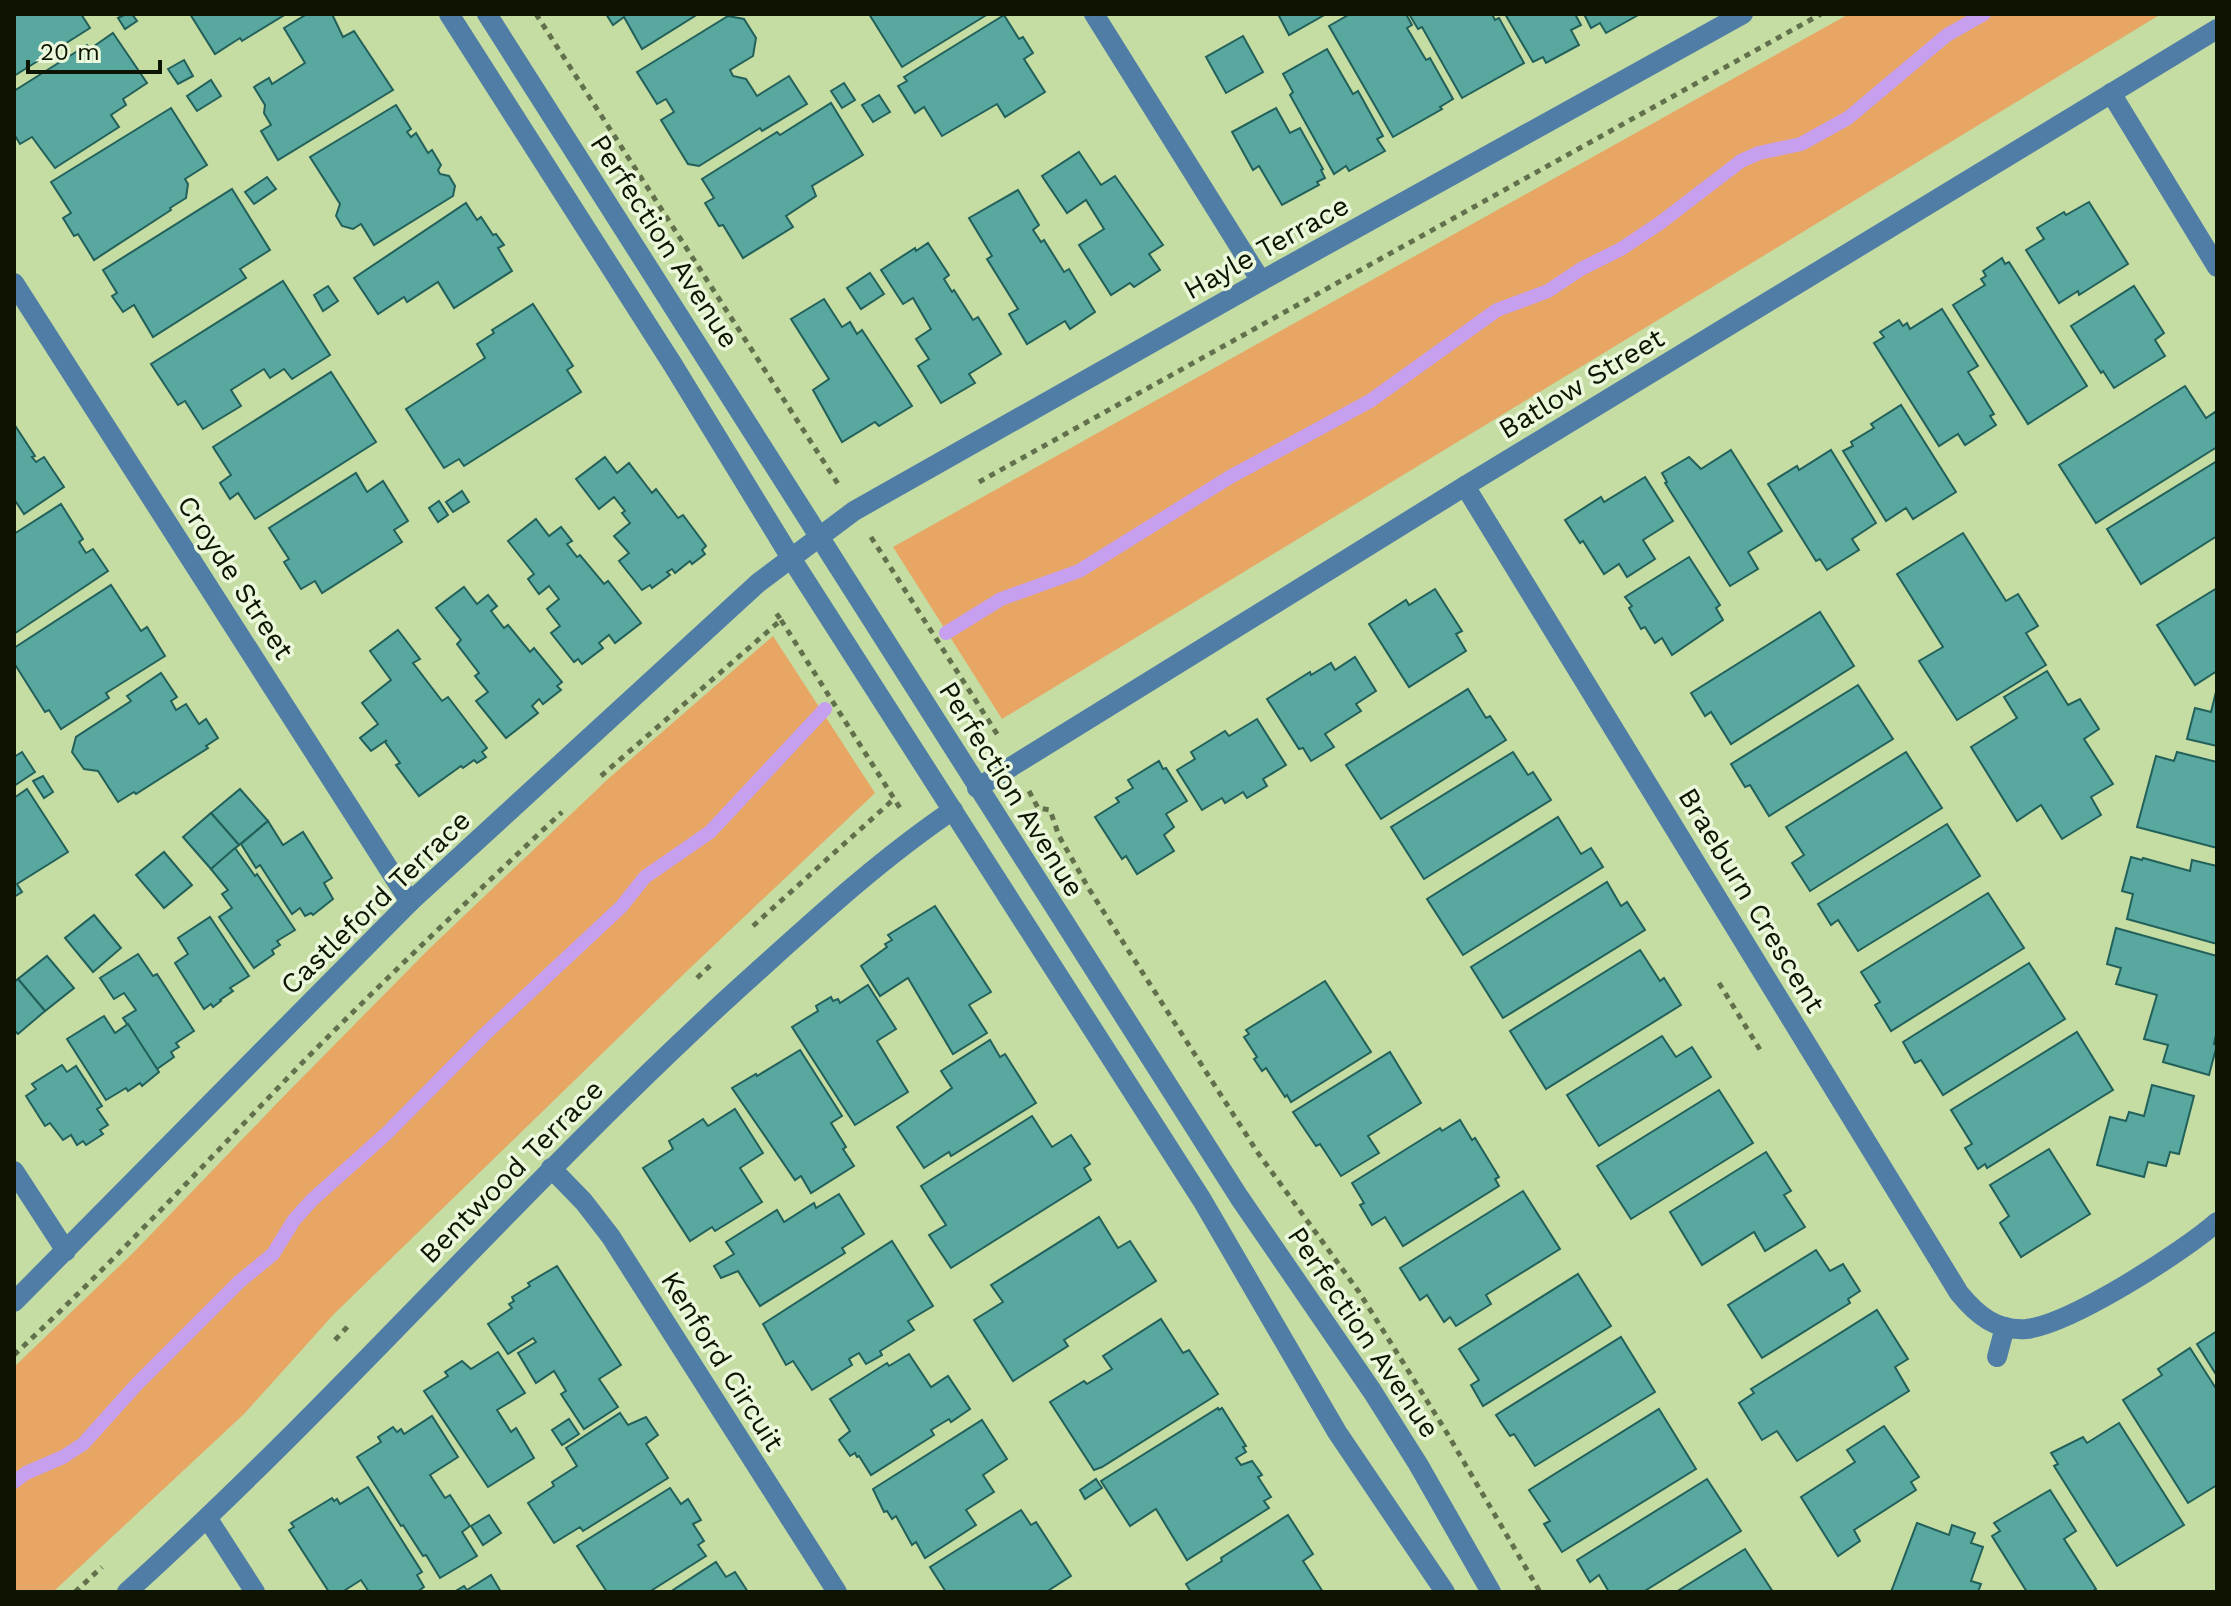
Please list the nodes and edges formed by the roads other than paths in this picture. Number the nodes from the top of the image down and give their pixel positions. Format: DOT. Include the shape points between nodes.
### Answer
graph roads {
  1 [pos="449,14"];
  2 [pos="487,14"];
  3 [pos="1094,14"];
  4 [pos="1743,14"];
  5 [pos="2217,29"];
  6 [pos="2111,93"];
  7 [pos="2217,267"];
  8 [pos="1261,281"];
  9 [pos="14,283"];
  10 [pos="1465,486"];
  11 [pos="820,536"];
  12 [pos="791,558"];
  13 [pos="977,788"];
  14 [pos="953,810"];
  15 [pos="410,902"];
  16 [pos="551,1168"];
  17 [pos="14,1171"];
  18 [pos="2217,1222"];
  19 [pos="66,1251"];
  20 [pos="14,1302"];
  21 [pos="2005,1327"];
  22 [pos="1997,1357"];
  23 [pos="208,1519"];
  24 [pos="127,1592"];
  25 [pos="255,1592"];
  26 [pos="837,1592"];
  27 [pos="1445,1592"];
  28 [pos="1491,1592"];
  1 -- 12 [label="street, Perfection Avenue"];
  2 -- 11 [label="street, Perfection Avenue"];
  3 -- 8 [label="street"];
  4 -- 8 [label="street, Hayle Terrace"];
  5 -- 6 [label="street, Batlow Street"];
  6 -- 7 [label="street"];
  6 -- 10 [label="street, Batlow Street"];
  8 -- 11 [label="street, Hayle Terrace" via="854,511"];
  9 -- 15 [label="street, Croyde Street"];
  10 -- 13 [label="street, Batlow Street"];
  10 -- 21 [label="street, Braeburn Crescent" via="1959,1293 1987,1322"];
  11 -- 12 [label="street, Hayle Terrace"];
  11 -- 13 [label="street, Perfection Avenue"];
  12 -- 14 [label="street, Perfection Avenue"];
  12 -- 15 [label="street, Castleford Terrace"];
  13 -- 28 [label="street, Perfection Avenue" via="1239,1197 1372,1391"];
  14 -- 16 [label="street, Bentwood Terrace" via="799,934"];
  14 -- 27 [label="street, Perfection Avenue" via="1202,1200 1337,1432"];
  15 -- 19 [label="street, Castleford Terrace"];
  16 -- 23 [label="street, Bentwood Terrace"];
  16 -- 26 [label="street, Kenford Circuit" via="611,1237"];
  17 -- 19 [label="street"];
  18 -- 21 [label="street" via="2195,1241 2074,1313 2025,1329"];
  19 -- 20 [label="street, Castleford Terrace"];
  21 -- 22 [label="street"];
  23 -- 24 [label="street, Bentwood Terrace"];
  23 -- 25 [label="street"];
}
